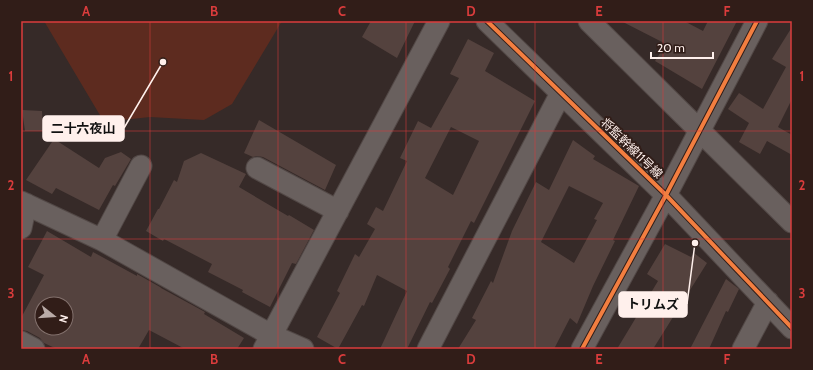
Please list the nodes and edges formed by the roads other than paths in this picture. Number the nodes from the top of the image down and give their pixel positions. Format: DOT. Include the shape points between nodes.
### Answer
graph roads {
  1 [pos="439,21"];
  2 [pos="487,21"];
  3 [pos="757,21"];
  4 [pos="594,23"];
  5 [pos="561,93"];
  6 [pos="699,130"];
  7 [pos="141,166"];
  8 [pos="257,168"];
  9 [pos="666,195"];
  10 [pos="24,203"];
  11 [pos="338,211"];
  12 [pos="792,222"];
  13 [pos="21,228"];
  14 [pos="102,240"];
  15 [pos="768,302"];
  16 [pos="792,328"];
  17 [pos="21,342"];
  18 [pos="267,342"];
  19 [pos="34,349"];
  20 [pos="303,349"];
  21 [pos="428,349"];
  22 [pos="582,349"];
  23 [pos="743,349"];
  1 -- 11 [label="street"];
  2 -- 5 [label="street, 将監幹線11号線"];
  3 -- 6 [label="street"];
  4 -- 6 [label="street"];
  5 -- 9 [label="street, 将監幹線11号線"];
  5 -- 21 [label="street"];
  6 -- 9 [label="street"];
  6 -- 12 [label="street"];
  7 -- 14 [label="street"];
  8 -- 11 [label="street"];
  9 -- 15 [label="street, 将監幹線11号線"];
  9 -- 22 [label="street"];
  10 -- 13 [label="street"];
  10 -- 14 [label="street"];
  11 -- 18 [label="street"];
  14 -- 18 [label="street"];
  15 -- 16 [label="street, 将監幹線11号線"];
  15 -- 23 [label="street"];
  17 -- 19 [label="street"];
  18 -- 20 [label="street"];
}
